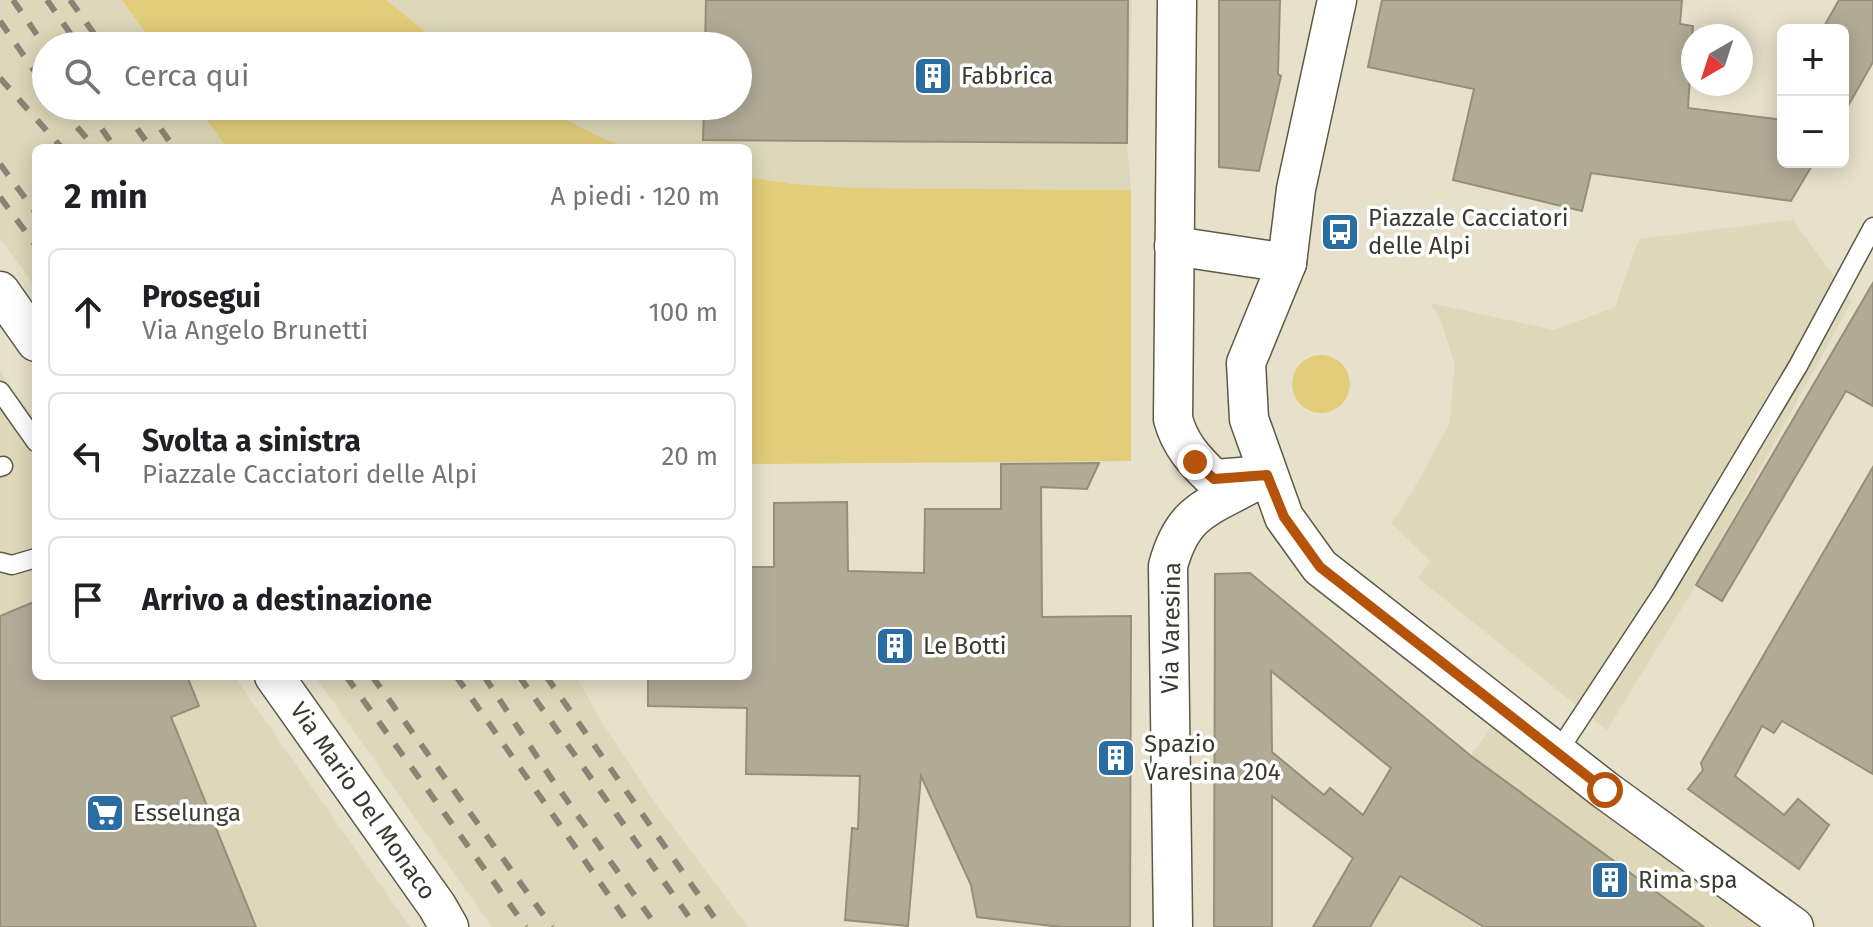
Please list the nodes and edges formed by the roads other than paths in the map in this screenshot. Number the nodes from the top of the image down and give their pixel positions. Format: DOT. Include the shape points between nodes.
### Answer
graph roads {
  1 [pos="1177,0"];
  2 [pos="1337,0"];
  3 [pos="1873,227"];
  4 [pos="1174,246"];
  5 [pos="1287,263"];
  6 [pos="0,291"];
  7 [pos="32,336"];
  8 [pos="0,391"];
  9 [pos="32,436"];
  10 [pos="1267,475"];
  11 [pos="32,559"];
  12 [pos="0,562"];
  13 [pos="277,680"];
  14 [pos="1557,753"];
  15 [pos="449,927"];
  16 [pos="1173,927"];
  17 [pos="1794,927"];
  1 -- 4 [label="street"];
  2 -- 5 [label="street" via="1296,189"];
  3 -- 14 [label="lane" via="1798,366 1663,592"];
  4 -- 5 [label="street"];
  4 -- 10 [label="street" via="1173,419 1178,437 1214,479"];
  5 -- 10 [label="street" via="1246,363 1249,419"];
  6 -- 7 [label="street"];
  8 -- 9 [label="lane"];
  10 -- 14 [label="street" via="1284,517 1320,567"];
  10 -- 16 [label="street, Via Varesina" via="1192,517 1175,541 1168,566"];
  11 -- 12 [label="lane" via="12,565"];
  13 -- 15 [label="street, Via Mario Del Monaco"];
  14 -- 17 [label="street"];
}
